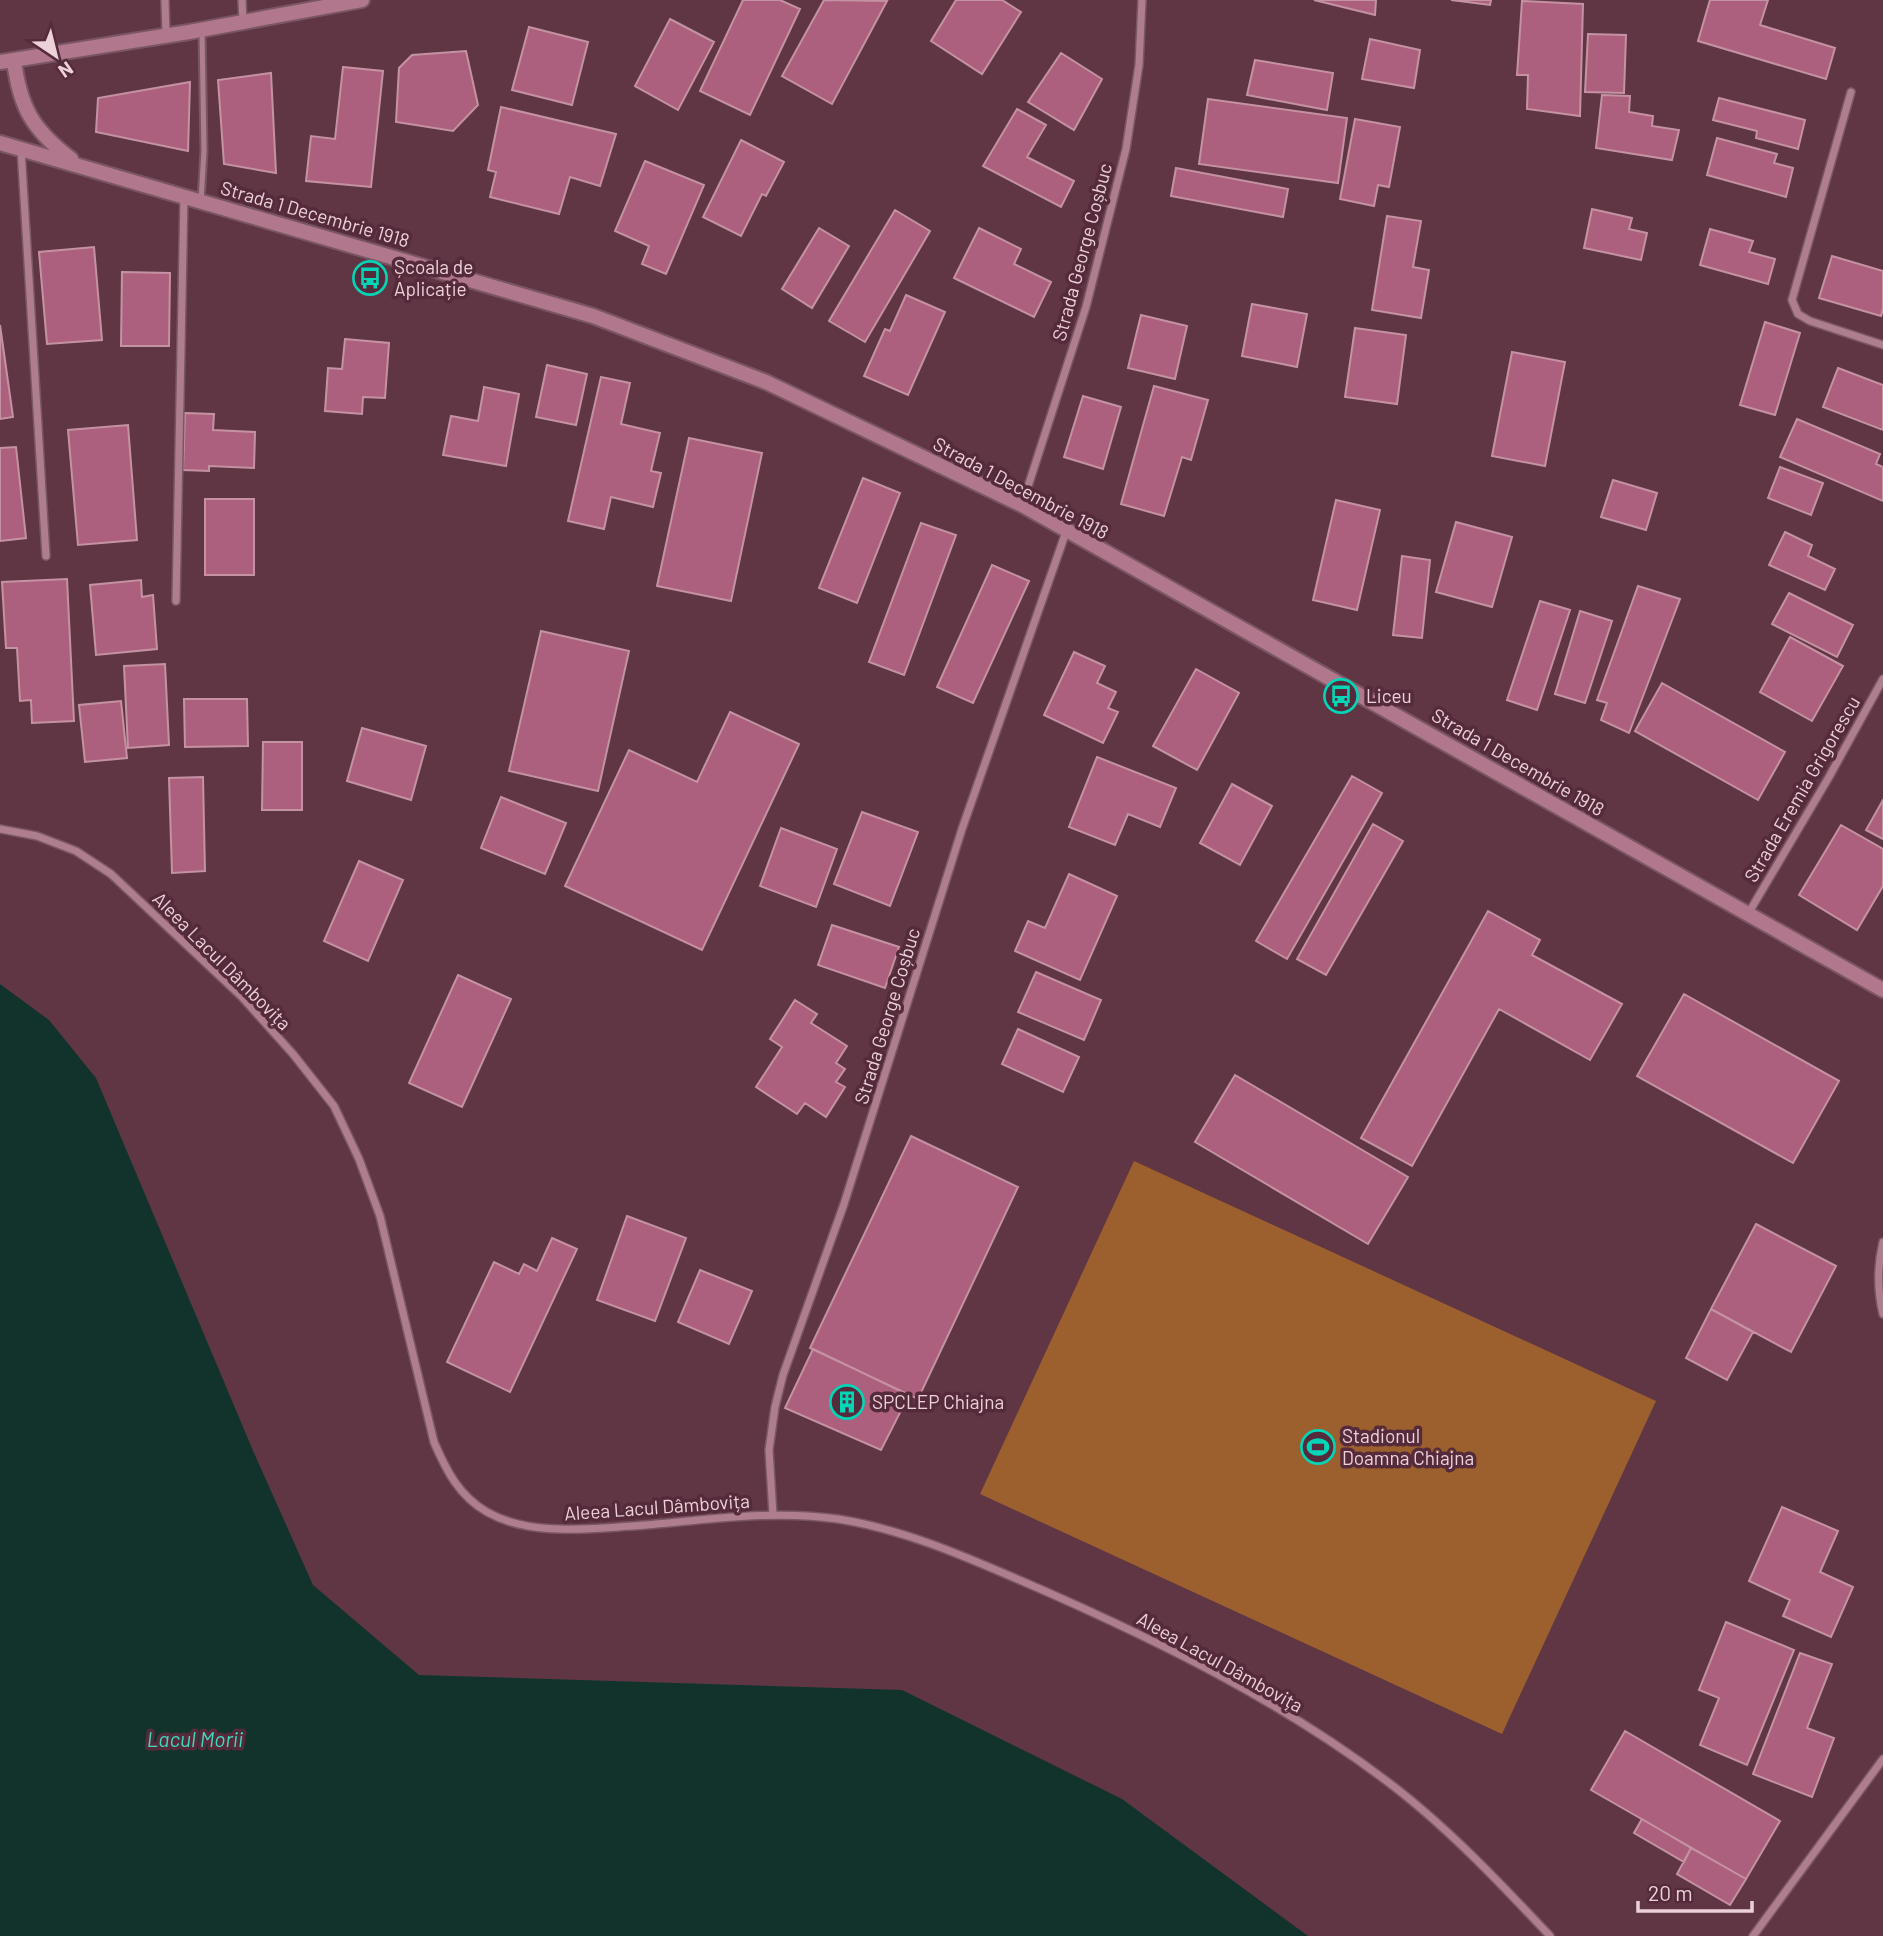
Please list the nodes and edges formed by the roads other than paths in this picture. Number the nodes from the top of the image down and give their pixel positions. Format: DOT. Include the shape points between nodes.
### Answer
graph roads {
  1 [pos="165,0"];
  2 [pos="242,0"];
  3 [pos="362,0"];
  4 [pos="1142,0"];
  5 [pos="243,22"];
  6 [pos="202,29"];
  7 [pos="166,35"];
  8 [pos="7,61"];
  9 [pos="1851,92"];
  10 [pos="0,143"];
  11 [pos="21,149"];
  12 [pos="78,164"];
  13 [pos="184,195"];
  14 [pos="201,201"];
  15 [pos="1883,345"];
  16 [pos="1022,505"];
  17 [pos="1066,532"];
  18 [pos="46,556"];
  19 [pos="176,601"];
  20 [pos="1883,679"];
  21 [pos="0,830"];
  22 [pos="1748,914"];
  23 [pos="1883,990"];
  24 [pos="1883,1242"];
  25 [pos="1883,1314"];
  26 [pos="773,1515"];
  27 [pos="1883,1759"];
  28 [pos="1550,1936"];
  29 [pos="1753,1936"];
  1 -- 7 [label="street"];
  2 -- 5 [label="street"];
  3 -- 5 [label="street"];
  4 -- 16 [label="street, Strada George Coșbuc" via="1139,65 1126,149 1086,307"];
  5 -- 6 [label="street"];
  6 -- 7 [label="street"];
  6 -- 14 [label="lane"];
  7 -- 8 [label="street"];
  8 -- 12 [label="street, Strada 1 Decembrie 1918" via="29,116 51,144"];
  9 -- 15 [label="street" via="1792,300 1798,314 1810,321"];
  10 -- 11 [label="street, Strada 1 Decembrie 1918"];
  11 -- 12 [label="street, Strada 1 Decembrie 1918"];
  11 -- 18 [label="street"];
  12 -- 13 [label="street, Strada 1 Decembrie 1918"];
  13 -- 14 [label="street, Strada 1 Decembrie 1918"];
  13 -- 19 [label="street"];
  14 -- 16 [label="street, Strada 1 Decembrie 1918" via="593,316 766,382"];
  16 -- 17 [label="street, Strada 1 Decembrie 1918"];
  17 -- 22 [label="street, Strada 1 Decembrie 1918"];
  17 -- 26 [label="street, Strada George Coșbuc" via="962,829 844,1204 783,1375 769,1450"];
  20 -- 22 [label="street, Strada Eremia Grigorescu"];
  21 -- 26 [label="street, Aleea Lacul Dâmbovița" via="37,836 111,874 241,996 334,1106 380,1216 434,1442 449,1475 468,1497 509,1521 566,1531"];
  22 -- 23 [label="street, Strada 1 Decembrie 1918"];
  24 -- 25 [label="street" via="1878,1293"];
  26 -- 28 [label="street, Aleea Lacul Dâmbovița" via="835,1519 894,1530 1033,1586 1177,1653 1271,1705 1397,1790 1450,1835"];
  27 -- 29 [label="street"];
}
